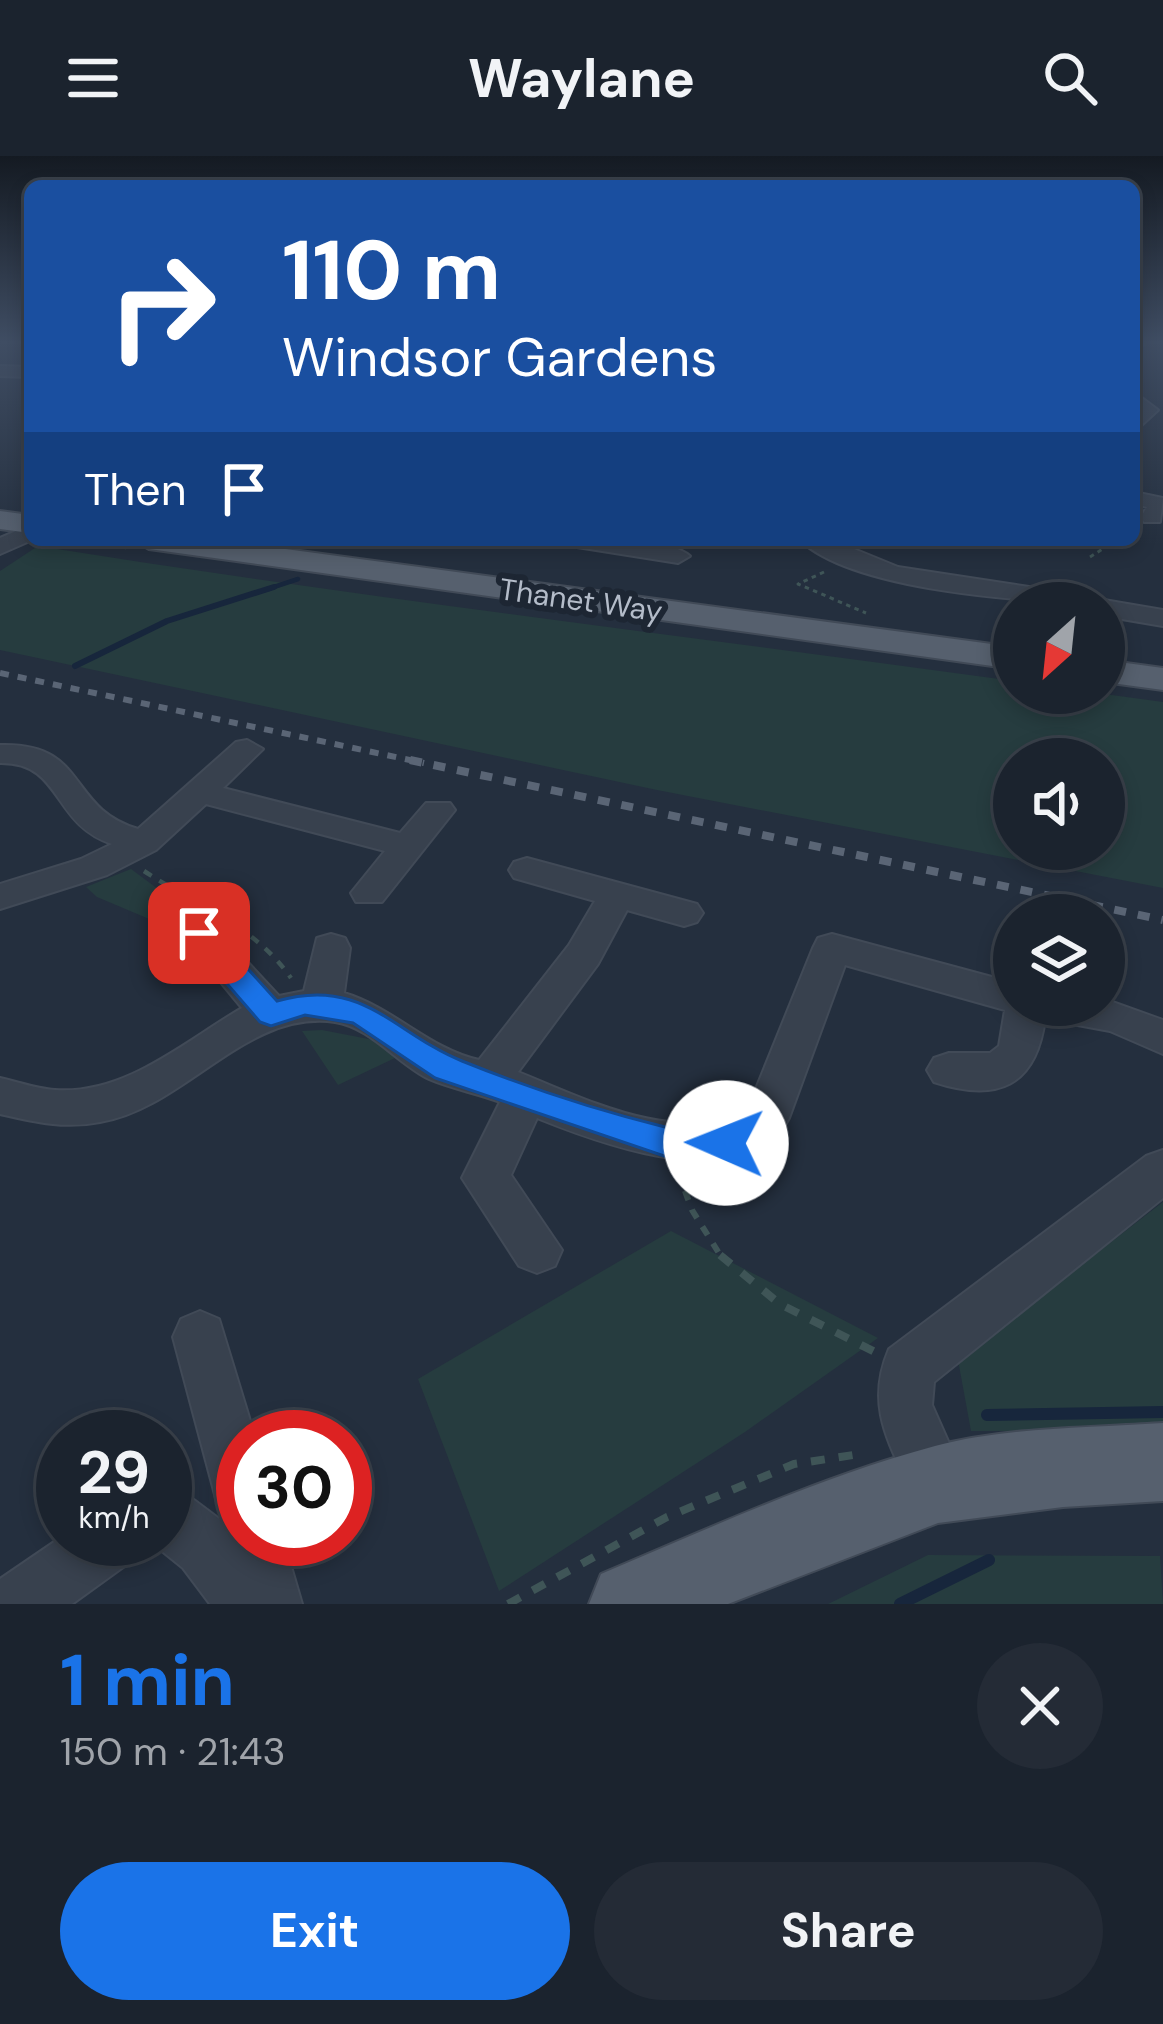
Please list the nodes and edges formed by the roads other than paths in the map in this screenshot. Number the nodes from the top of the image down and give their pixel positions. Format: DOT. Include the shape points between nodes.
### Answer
graph roads {
  1 [pos="1140,499"];
  2 [pos="1152,517"];
  3 [pos="193,546"];
  4 [pos="622,546"];
  5 [pos="826,546"];
  6 [pos="868,546"];
  7 [pos="668,552"];
  8 [pos="849,556"];
  9 [pos="993,587"];
  10 [pos="1125,612"];
  11 [pos="1163,618"];
  12 [pos="993,655"];
  13 [pos="1125,674"];
  14 [pos="1163,679"];
  15 [pos="248,749"];
  16 [pos="0,754"];
  17 [pos="200,792"];
  18 [pos="438,810"];
  19 [pos="144,842"];
  20 [pos="408,846"];
  21 [pos="527,870"];
  22 [pos="369,893"];
  23 [pos="616,895"];
  24 [pos="0,897"];
  25 [pos="684,913"];
  26 [pos="199,933"];
  27 [pos="332,949"];
  28 [pos="993,992"];
  29 [pos="322,1004"];
  30 [pos="271,1014"];
  31 [pos="1125,1020"];
  32 [pos="1023,1026"];
  33 [pos="1163,1038"];
  34 [pos="949,1070"];
  35 [pos="508,1086"];
  36 [pos="0,1096"];
  37 [pos="1163,1170"];
  38 [pos="537,1250"];
  39 [pos="200,1337"];
  40 [pos="219,1410"];
  41 [pos="1163,1462"];
  42 [pos="928,1464"];
  43 [pos="192,1536"];
  44 [pos="73,1566"];
  45 [pos="260,1566"];
  46 [pos="17,1604"];
  47 [pos="248,1604"];
  48 [pos="270,1604"];
  49 [pos="631,1604"];
  1 -- 2 [label="street" via="1160,504"];
  3 -- 12 [label="main road, Thanet Way"];
  4 -- 7 [label="street"];
  5 -- 8 [label="street"];
  6 -- 8 [label="street"];
  8 -- 9 [label="street" via="893,574"];
  10 -- 11 [label="street"];
  13 -- 14 [label="main road"];
  15 -- 17 [label="street"];
  16 -- 19 [label="street" via="52,765 88,819"];
  17 -- 19 [label="street"];
  17 -- 20 [label="street"];
  18 -- 20 [label="street"];
  19 -- 24 [label="street"];
  20 -- 22 [label="street"];
  21 -- 23 [label="street"];
  23 -- 25 [label="street"];
  23 -- 35 [label="street"];
  26 -- 30 [label="street"];
  27 -- 29 [label="street"];
  28 -- 35 [label="street" via="832,948 767,1118 726,1143 670,1143"];
  29 -- 30 [label="street"];
  29 -- 35 [label="street" via="360,1012 447,1069"];
  30 -- 36 [label="street" via="131,1097 76,1108"];
  31 -- 33 [label="street"];
  32 -- 34 [label="street" via="1019,1053 1000,1070"];
  35 -- 38 [label="street" via="486,1178"];
  37 -- 42 [label="street" via="908,1368 904,1407"];
  39 -- 40 [label="street"];
  41 -- 42 [label="main road"];
  42 -- 49 [label="main road" via="788,1537"];
  43 -- 47 [label="street"];
  44 -- 46 [label="street"];
  45 -- 48 [label="street"];
}
